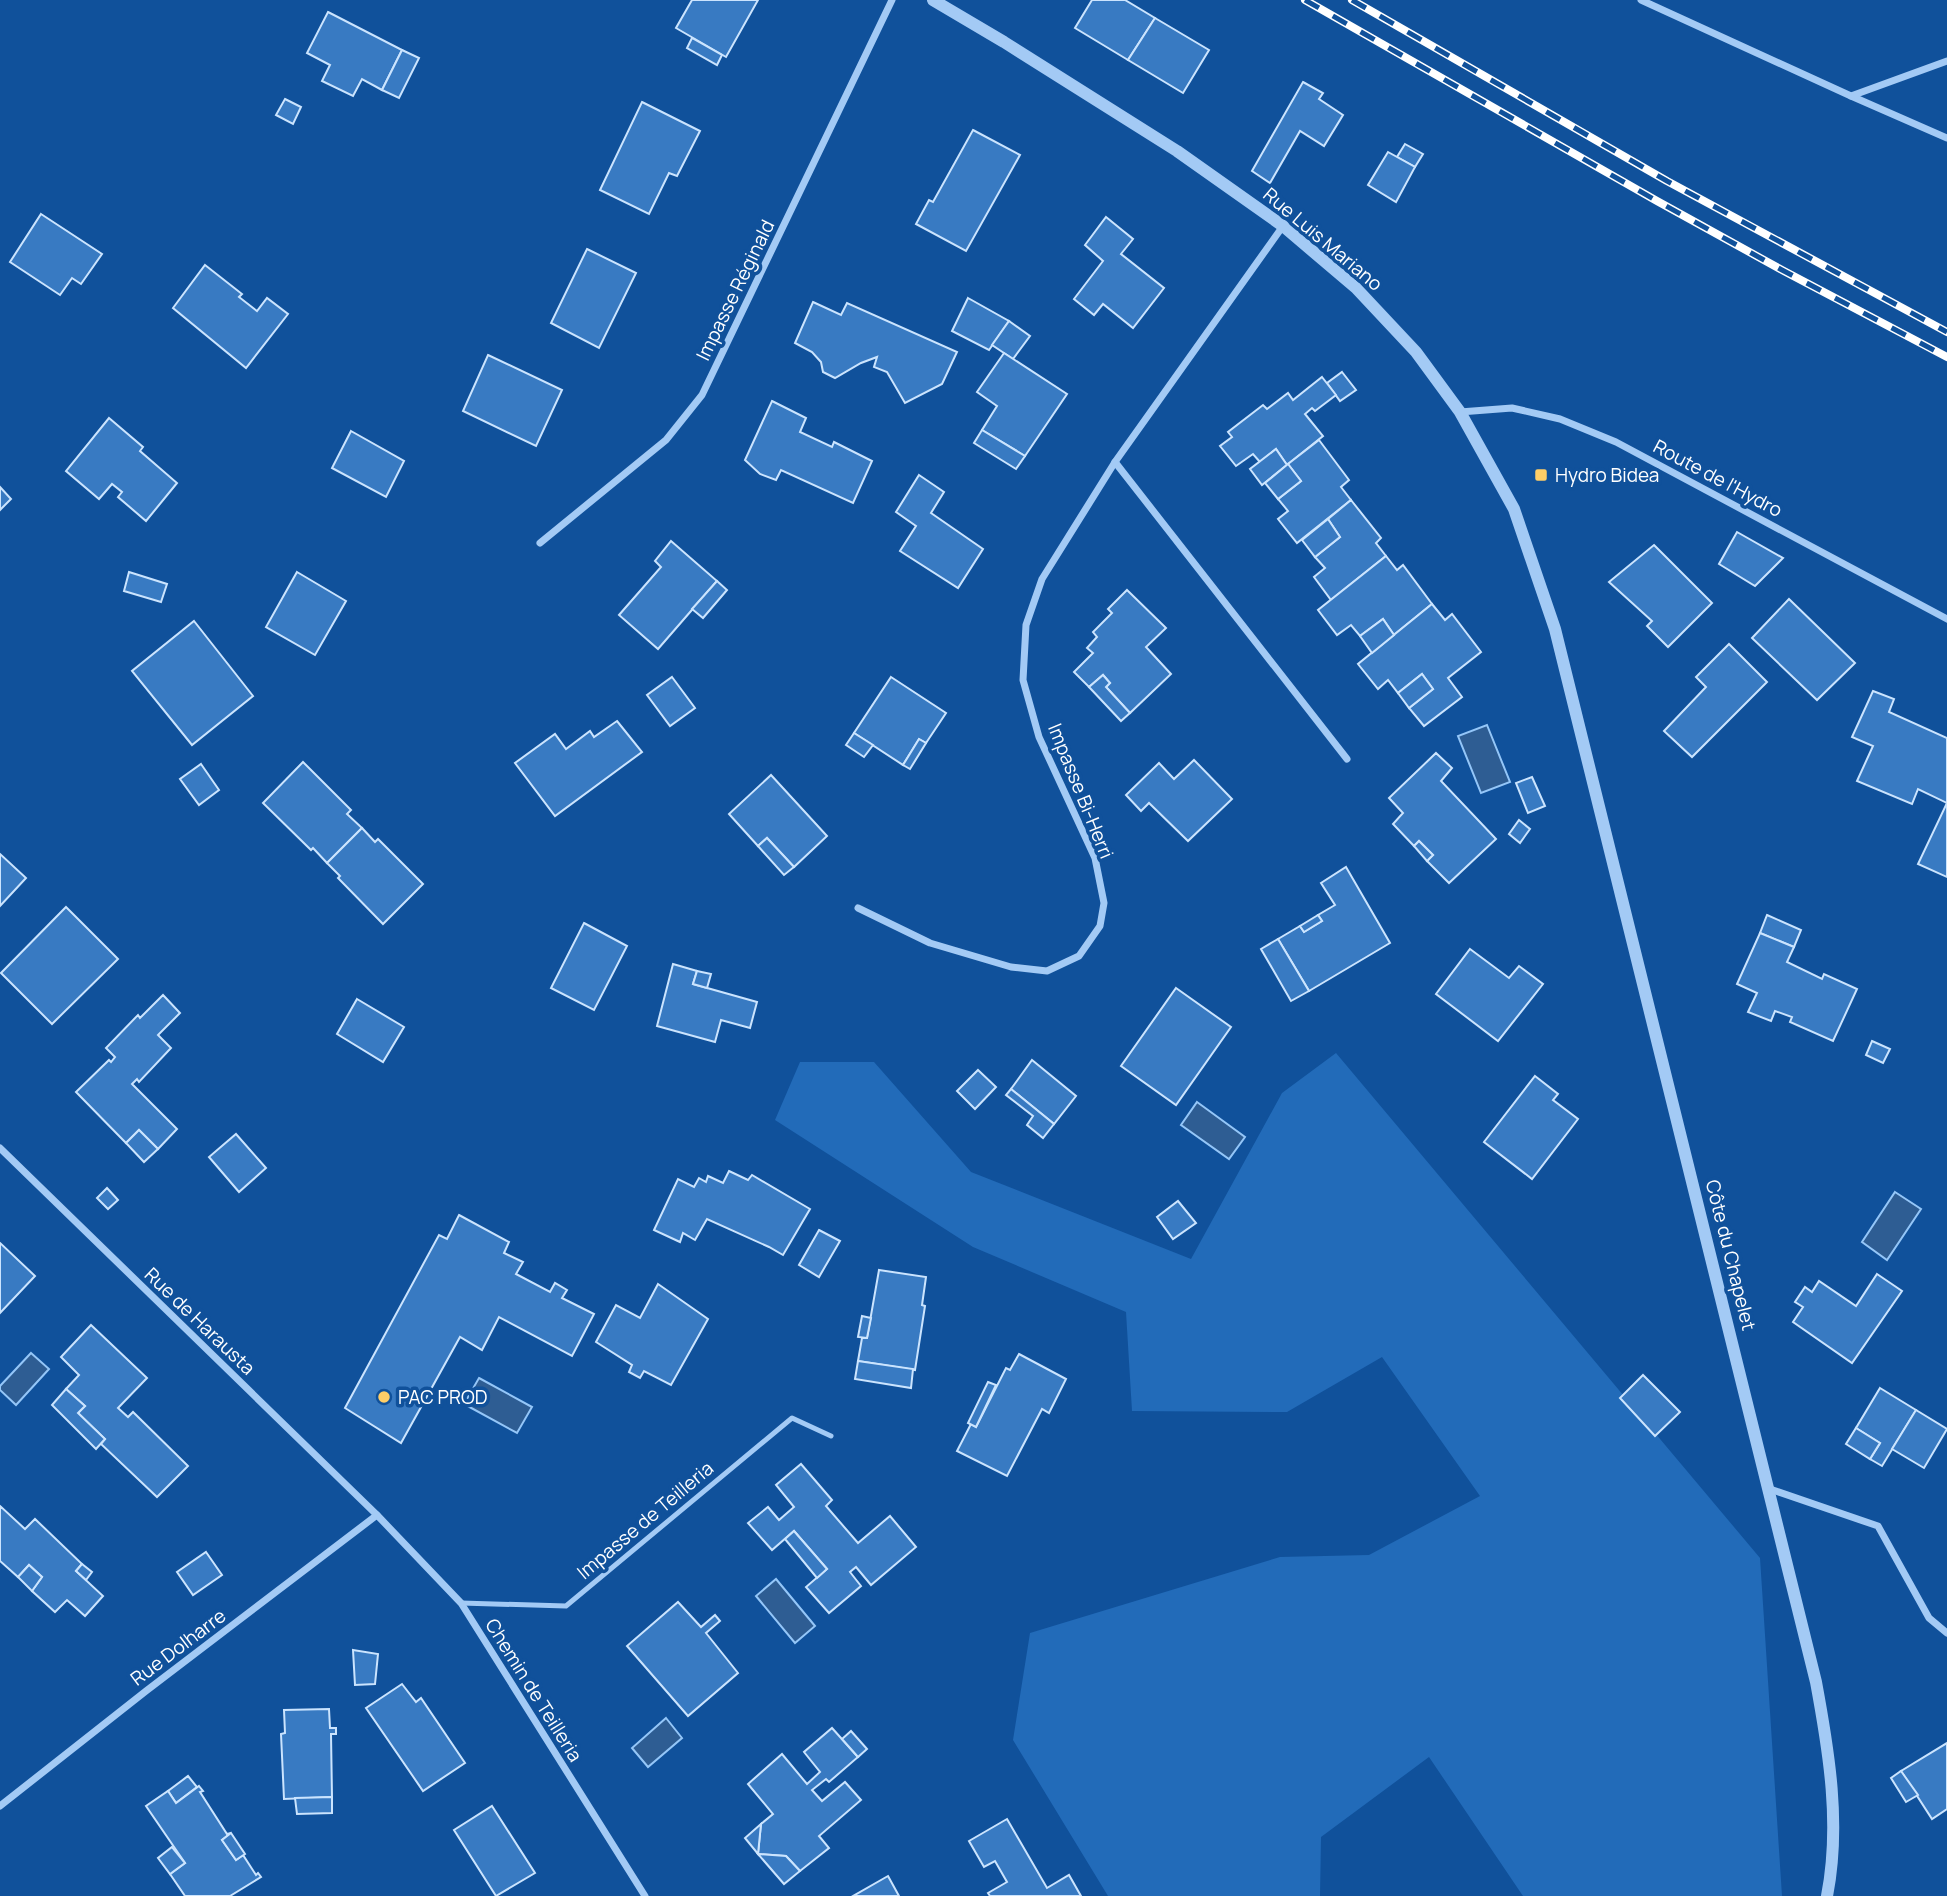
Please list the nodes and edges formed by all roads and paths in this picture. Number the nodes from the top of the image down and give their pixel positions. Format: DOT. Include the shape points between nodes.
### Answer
graph roads {
  1 [pos="892,0"];
  2 [pos="933,0"];
  3 [pos="1641,0"];
  4 [pos="1947,61"];
  5 [pos="1851,96"];
  6 [pos="1947,138"];
  7 [pos="1283,226"];
  8 [pos="1460,412"];
  9 [pos="1115,462"];
  10 [pos="540,543"];
  11 [pos="1947,620"];
  12 [pos="1555,629"];
  13 [pos="1347,759"];
  14 [pos="858,908"];
  15 [pos="0,1149"];
  16 [pos="831,1436"];
  17 [pos="1770,1489"];
  18 [pos="377,1515"];
  19 [pos="461,1603"];
  20 [pos="1947,1633"];
  21 [pos="0,1806"];
  22 [pos="645,1896"];
  23 [pos="1827,1896"];
  1 -- 10 [label="street, Impasse Réginald" via="702,395 666,440"];
  2 -- 7 [label="street, Rue Luis Mariano" via="1177,151"];
  3 -- 5 [label="street"];
  4 -- 5 [label="street"];
  5 -- 6 [label="street"];
  7 -- 8 [label="street, Rue Luis Mariano" via="1364,297 1416,352"];
  7 -- 9 [label="street, Impasse Bi-Herri"];
  8 -- 11 [label="street, Route de l'Hydro" via="1512,408 1560,419 1616,442"];
  8 -- 12 [label="street, Rue Luis Mariano" via="1514,509"];
  9 -- 13 [label="street"];
  9 -- 14 [label="street, Impasse Bi-Herri" via="1042,579 1026,625 1023,680 1040,737 1095,858 1104,903 1100,926 1079,956 1047,971 1011,967 930,943"];
  12 -- 17 [label="street, Côte du Chapelet"];
  15 -- 18 [label="street, Rue de Harausta"];
  16 -- 19 [label="lane, Impasse de Teilleria" via="792,1418 566,1606"];
  17 -- 20 [label="street" via="1878,1525 1929,1618"];
  17 -- 23 [label="street, Côte du Chapelet" via="1829,1753 1833,1821"];
  18 -- 19 [label="street, Chemin de Teilleria"];
  18 -- 21 [label="street, Rue Dolharre"];
  19 -- 22 [label="street, Chemin de Teilleria"];
}
